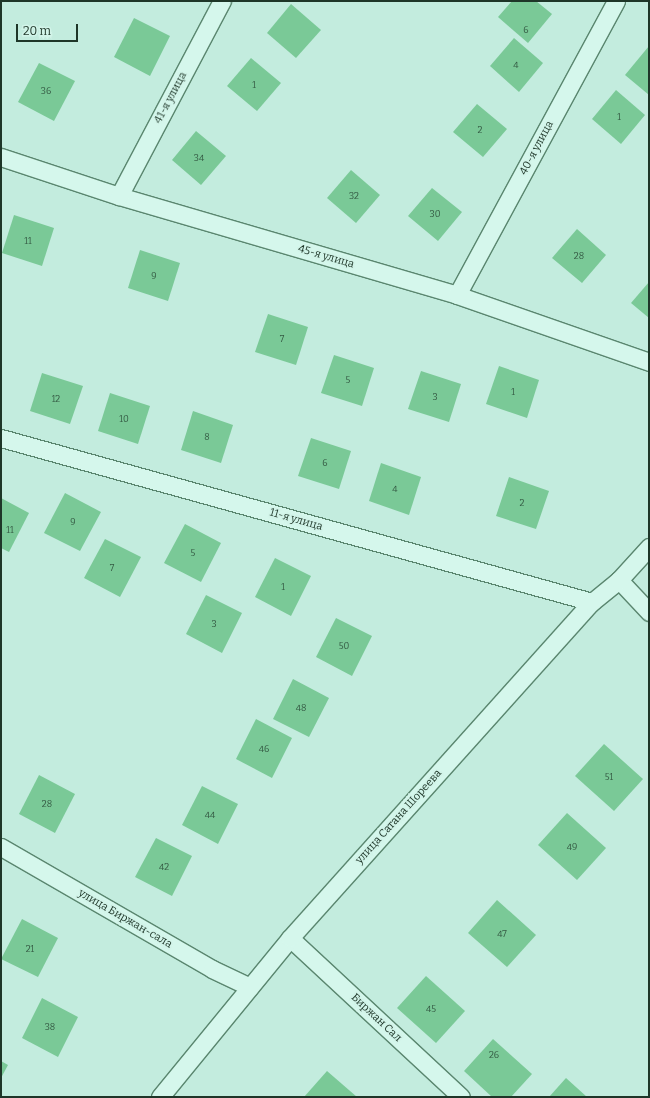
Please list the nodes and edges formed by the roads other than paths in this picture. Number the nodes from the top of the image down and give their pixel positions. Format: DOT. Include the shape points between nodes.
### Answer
graph roads {
  1 [pos="222,1"];
  2 [pos="616,1"];
  3 [pos="1,158"];
  4 [pos="119,196"];
  5 [pos="457,296"];
  6 [pos="649,362"];
  7 [pos="1,438"];
  8 [pos="649,547"];
  9 [pos="619,580"];
  10 [pos="592,602"];
  11 [pos="649,612"];
  12 [pos="1,847"];
  13 [pos="290,938"];
  14 [pos="250,987"];
  15 [pos="160,1097"];
  16 [pos="461,1097"];
  1 -- 4 [label="street, 41-я улица"];
  2 -- 5 [label="street, 40-я улица"];
  3 -- 4 [label="street, 45-я улица"];
  4 -- 5 [label="street, 45-я улица"];
  5 -- 6 [label="street, 45-я улица"];
  7 -- 10 [label="street, 11-я улица"];
  8 -- 9 [label="street, улица Сатана Шореева"];
  9 -- 10 [label="street, улица Сатана Шореева"];
  9 -- 11 [label="street"];
  10 -- 13 [label="street, улица Сатана Шореева"];
  12 -- 14 [label="street, улица Биржан-сала" via="212,969"];
  13 -- 14 [label="street, улица Сатана Шореева"];
  13 -- 16 [label="street, Биржан Сал"];
  14 -- 15 [label="street, улица Сатана Шореева"];
}
